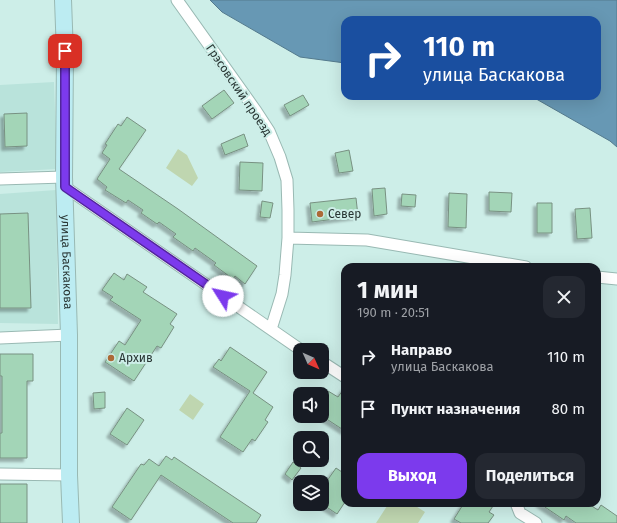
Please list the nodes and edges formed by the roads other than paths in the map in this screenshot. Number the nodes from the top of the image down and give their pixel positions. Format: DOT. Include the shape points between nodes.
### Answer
graph roads {
  1 [pos="63,0"];
  2 [pos="177,0"];
  3 [pos="0,179"];
  4 [pos="65,182"];
  5 [pos="288,238"];
  6 [pos="502,263"];
  7 [pos="601,277"];
  8 [pos="617,279"];
  9 [pos="271,329"];
  10 [pos="69,334"];
  11 [pos="0,338"];
  12 [pos="293,344"];
  13 [pos="329,367"];
  14 [pos="341,374"];
  15 [pos="0,474"];
  16 [pos="69,474"];
  17 [pos="518,507"];
  18 [pos="71,523"];
  19 [pos="536,523"];
  1 -- 4 [label="street, улица Баскакова"];
  2 -- 5 [label="street, Грэсовский проезд" via="269,131 287,180"];
  3 -- 4 [label="street"];
  4 -- 9 [label="street"];
  4 -- 10 [label="street, улица Баскакова"];
  5 -- 6 [label="street" via="367,240"];
  5 -- 9 [label="street, Грэсовский проезд" via="282,294"];
  7 -- 8 [label="street"];
  9 -- 12 [label="street"];
  10 -- 11 [label="street"];
  10 -- 16 [label="street, улица Баскакова"];
  13 -- 14 [label="street"];
  15 -- 16 [label="street"];
  16 -- 18 [label="street, улица Баскакова"];
  17 -- 19 [label="street" via="520,513"];
}
